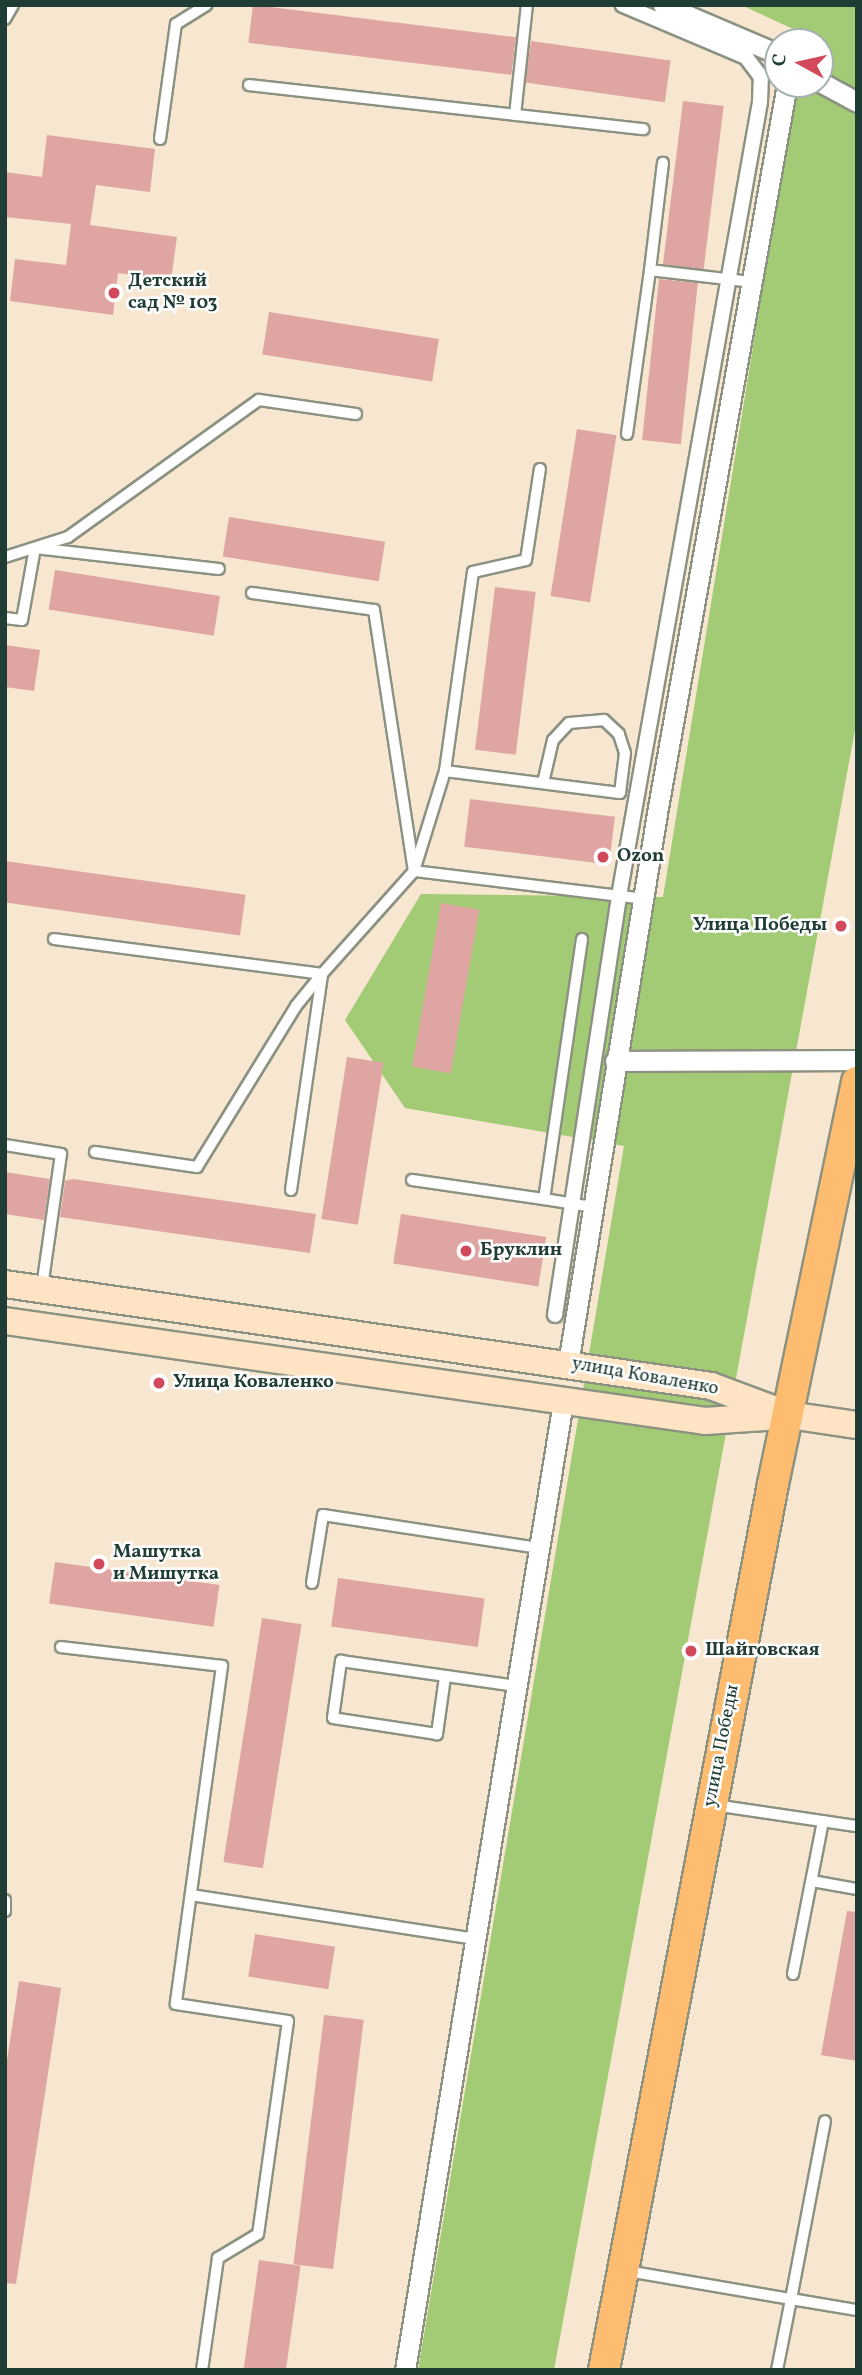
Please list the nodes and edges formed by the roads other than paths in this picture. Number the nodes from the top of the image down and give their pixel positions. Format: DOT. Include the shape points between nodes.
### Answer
graph roads {
  1 [pos="13,5"];
  2 [pos="206,5"];
  3 [pos="527,5"];
  4 [pos="623,5"];
  5 [pos="663,5"];
  6 [pos="5,19"];
  7 [pos="764,48"];
  8 [pos="249,85"];
  9 [pos="834,90"];
  10 [pos="785,98"];
  11 [pos="857,102"];
  12 [pos="515,115"];
  13 [pos="643,130"];
  14 [pos="160,139"];
  15 [pos="663,163"];
  16 [pos="650,270"];
  17 [pos="731,279"];
  18 [pos="752,282"];
  19 [pos="356,414"];
  20 [pos="627,434"];
  21 [pos="540,469"];
  22 [pos="35,548"];
  23 [pos="5,557"];
  24 [pos="219,569"];
  25 [pos="252,593"];
  26 [pos="5,618"];
  27 [pos="445,771"];
  28 [pos="543,783"];
  29 [pos="414,871"];
  30 [pos="620,896"];
  31 [pos="644,899"];
  32 [pos="54,939"];
  33 [pos="582,939"];
  34 [pos="323,974"];
  35 [pos="615,1060"];
  36 [pos="857,1060"];
  37 [pos="857,1082"];
  38 [pos="5,1145"];
  39 [pos="95,1152"];
  40 [pos="412,1180"];
  41 [pos="291,1190"];
  42 [pos="544,1199"];
  43 [pos="572,1204"];
  44 [pos="593,1207"];
  45 [pos="5,1284"];
  46 [pos="42,1289"];
  47 [pos="555,1315"];
  48 [pos="5,1321"];
  49 [pos="568,1364"];
  50 [pos="563,1402"];
  51 [pos="789,1415"];
  52 [pos="857,1425"];
  53 [pos="539,1548"];
  54 [pos="312,1583"];
  55 [pos="61,1647"];
  56 [pos="445,1677"];
  57 [pos="516,1686"];
  58 [pos="710,1804"];
  59 [pos="823,1821"];
  60 [pos="857,1826"];
  61 [pos="812,1881"];
  62 [pos="857,1889"];
  63 [pos="191,1895"];
  64 [pos="5,1900"];
  65 [pos="5,1911"];
  66 [pos="474,1939"];
  67 [pos="793,1974"];
  68 [pos="825,2121"];
  69 [pos="623,2270"];
  70 [pos="791,2299"];
  71 [pos="857,2310"];
  72 [pos="202,2370"];
  73 [pos="405,2370"];
  74 [pos="604,2370"];
  75 [pos="778,2370"];
  1 -- 6 [label="lane"];
  2 -- 14 [label="lane" via="176,24"];
  3 -- 12 [label="lane"];
  4 -- 17 [label="street" via="746,58 761,77"];
  5 -- 7 [label="street"];
  8 -- 12 [label="lane"];
  9 -- 11 [label="street"];
  10 -- 18 [label="street"];
  12 -- 13 [label="lane"];
  15 -- 16 [label="lane"];
  16 -- 17 [label="lane"];
  16 -- 20 [label="lane"];
  17 -- 18 [label="lane"];
  17 -- 30 [label="street"];
  18 -- 31 [label="street"];
  19 -- 22 [label="lane" via="259,400 68,537"];
  21 -- 27 [label="lane" via="526,560 473,572"];
  22 -- 23 [label="lane"];
  22 -- 24 [label="lane"];
  22 -- 26 [label="lane" via="22,620"];
  25 -- 29 [label="lane" via="374,610"];
  27 -- 28 [label="lane"];
  27 -- 29 [label="lane"];
  28 -- 28 [label="lane" via="620,793 625,753 619,734 604,720 569,723 553,740"];
  29 -- 30 [label="lane"];
  29 -- 34 [label="lane"];
  30 -- 31 [label="lane"];
  30 -- 43 [label="street"];
  31 -- 35 [label="street"];
  32 -- 34 [label="lane"];
  33 -- 42 [label="lane"];
  34 -- 39 [label="lane" via="296,1006 197,1167"];
  34 -- 41 [label="lane"];
  35 -- 36 [label="street"];
  35 -- 44 [label="street"];
  37 -- 51 [label="main road, улица Победы"];
  38 -- 46 [label="lane" via="61,1154"];
  40 -- 42 [label="lane"];
  42 -- 43 [label="lane"];
  43 -- 44 [label="lane"];
  43 -- 47 [label="street"];
  44 -- 49 [label="street"];
  45 -- 46 [label="main road, улица Коваленко"];
  46 -- 49 [label="main road, улица Коваленко"];
  48 -- 50 [label="main road, улица Коваленко"];
  49 -- 50 [label="main road"];
  49 -- 51 [label="main road, улица Коваленко" via="711,1386"];
  50 -- 51 [label="main road, улица Коваленко" via="705,1421"];
  50 -- 53 [label="street"];
  51 -- 52 [label="main road"];
  51 -- 58 [label="main road, улица Победы"];
  53 -- 54 [label="lane" via="323,1515"];
  53 -- 57 [label="street"];
  55 -- 63 [label="lane" via="222,1666"];
  56 -- 56 [label="lane" via="341,1661 333,1718 437,1734"];
  56 -- 57 [label="lane"];
  57 -- 66 [label="street"];
  58 -- 59 [label="lane"];
  58 -- 69 [label="main road, улица Победы"];
  59 -- 60 [label="lane"];
  59 -- 61 [label="lane"];
  61 -- 62 [label="lane"];
  61 -- 67 [label="lane"];
  63 -- 66 [label="lane"];
  63 -- 72 [label="lane" via="176,2004 288,2021 258,2234 218,2258"];
  64 -- 65 [label="lane"];
  66 -- 73 [label="street"];
  68 -- 70 [label="lane"];
  69 -- 70 [label="lane"];
  69 -- 74 [label="main road, улица Победы"];
  70 -- 71 [label="lane"];
  70 -- 75 [label="lane"];
}
